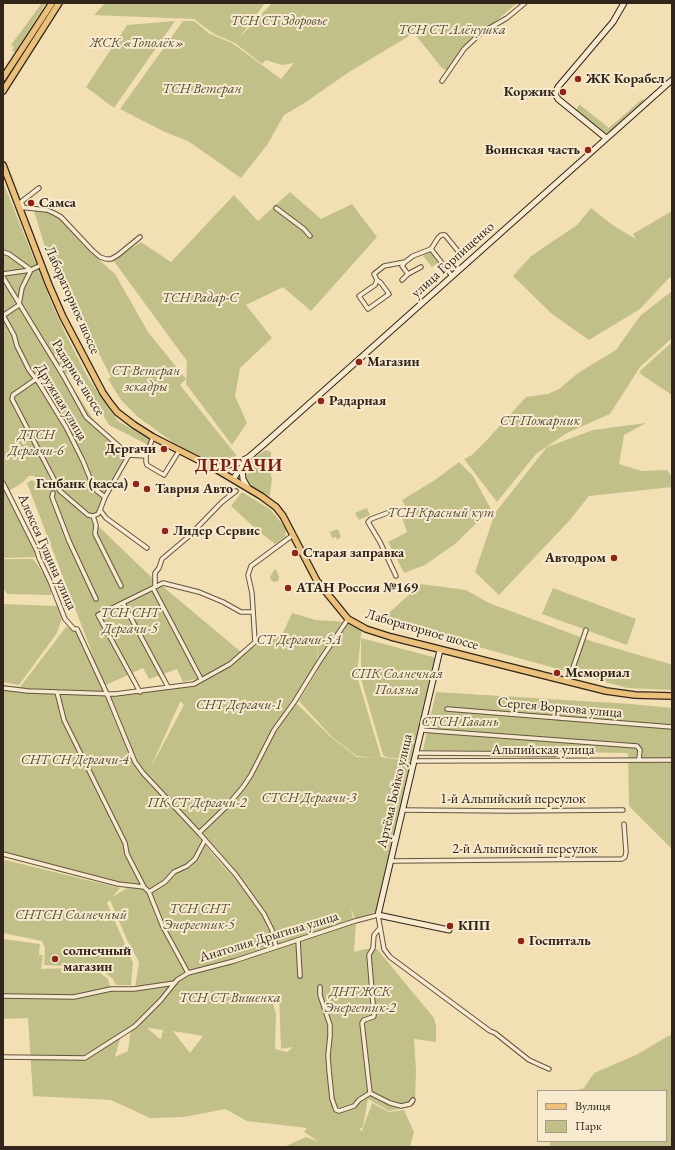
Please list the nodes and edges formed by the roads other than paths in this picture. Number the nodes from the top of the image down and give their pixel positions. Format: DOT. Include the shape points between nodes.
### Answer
graph roads {
  1 [pos="52,3"];
  2 [pos="59,3"];
  3 [pos="524,3"];
  4 [pos="624,3"];
  5 [pos="3,78"];
  6 [pos="672,80"];
  7 [pos="442,81"];
  8 [pos="3,91"];
  9 [pos="606,138"];
  10 [pos="3,165"];
  11 [pos="39,188"];
  12 [pos="21,207"];
  13 [pos="276,208"];
  14 [pos="310,236"];
  15 [pos="140,237"];
  16 [pos="431,249"];
  17 [pos="3,252"];
  18 [pos="462,256"];
  19 [pos="405,262"];
  20 [pos="41,265"];
  21 [pos="421,267"];
  22 [pos="31,270"];
  23 [pos="3,274"];
  24 [pos="408,274"];
  25 [pos="452,276"];
  26 [pos="3,278"];
  27 [pos="377,280"];
  28 [pos="402,280"];
  29 [pos="19,305"];
  30 [pos="3,315"];
  31 [pos="36,378"];
  32 [pos="153,438"];
  33 [pos="179,451"];
  34 [pos="129,455"];
  35 [pos="146,456"];
  36 [pos="240,465"];
  37 [pos="231,467"];
  38 [pos="214,468"];
  39 [pos="232,477"];
  40 [pos="3,483"];
  41 [pos="250,490"];
  42 [pos="236,491"];
  43 [pos="53,493"];
  44 [pos="105,497"];
  45 [pos="100,510"];
  46 [pos="387,513"];
  47 [pos="93,516"];
  48 [pos="293,535"];
  49 [pos="147,548"];
  50 [pos="396,576"];
  51 [pos="121,586"];
  52 [pos="154,588"];
  53 [pos="96,599"];
  54 [pos="123,602"];
  55 [pos="253,612"];
  56 [pos="348,619"];
  57 [pos="586,630"];
  58 [pos="440,650"];
  59 [pos="202,679"];
  60 [pos="568,682"];
  61 [pos="168,687"];
  62 [pos="3,688"];
  63 [pos="57,692"];
  64 [pos="140,692"];
  65 [pos="107,694"];
  66 [pos="672,696"];
  67 [pos="447,709"];
  68 [pos="672,728"];
  69 [pos="421,730"];
  70 [pos="416,753"];
  71 [pos="555,754"];
  72 [pos="639,759"];
  73 [pos="672,760"];
  74 [pos="414,761"];
  75 [pos="403,810"];
  76 [pos="623,810"];
  77 [pos="624,824"];
  78 [pos="200,833"];
  79 [pos="205,840"];
  80 [pos="3,854"];
  81 [pos="391,861"];
  82 [pos="144,887"];
  83 [pos="149,892"];
  84 [pos="378,915"];
  85 [pos="380,928"];
  86 [pos="449,930"];
  87 [pos="298,940"];
  88 [pos="276,948"];
  89 [pos="188,973"];
  90 [pos="300,976"];
  91 [pos="175,983"];
  92 [pos="320,987"];
  93 [pos="3,996"];
  94 [pos="3,1057"];
  95 [pos="549,1069"];
  96 [pos="370,1093"];
  97 [pos="413,1100"];
  1 -- 5 [label="main road"];
  2 -- 8 [label="main road"];
  3 -- 7 [label="street" via="506,18 481,33 464,49"];
  4 -- 9 [label="main road" via="613,22 558,87 556,94 558,99"];
  6 -- 9 [label="main road, улица Горпищенко"];
  9 -- 25 [label="main road, улица Горпищенко"];
  10 -- 12 [label="main road, Лабораторное шоссе"];
  11 -- 12 [label="street" via="22,202"];
  12 -- 15 [label="street" via="47,210 61,217 92,250 106,259 118,255"];
  12 -- 20 [label="main road, Лабораторное шоссе"];
  13 -- 14 [label="street"];
  16 -- 18 [label="street" via="438,238 445,235"];
  16 -- 19 [label="street"];
  16 -- 25 [label="street"];
  17 -- 22 [label="street"];
  19 -- 24 [label="street" via="402,266"];
  19 -- 27 [label="street" via="384,266 374,274"];
  20 -- 22 [label="street"];
  20 -- 32 [label="main road, Лабораторное шоссе" via="63,317 103,393 117,412"];
  21 -- 24 [label="street"];
  22 -- 23 [label="street"];
  22 -- 29 [label="street" via="22,288"];
  24 -- 28 [label="street"];
  25 -- 36 [label="main road, улица Горпищенко"];
  26 -- 29 [label="street, Радарное шоссе"];
  27 -- 27 [label="street" via="375,285 359,296 368,309 389,294"];
  29 -- 30 [label="street"];
  29 -- 34 [label="street, Радарное шоссе" via="86,417"];
  30 -- 31 [label="street, Дружная улица" via="29,370"];
  31 -- 44 [label="street, Дружная улица" via="66,427 92,483"];
  31 -- 47 [label="street" via="13,395 12,399 60,491 88,515"];
  32 -- 33 [label="main road, Лабораторное шоссе"];
  32 -- 35 [label="street"];
  33 -- 35 [label="street" via="164,475 147,465"];
  33 -- 38 [label="main road, Лабораторное шоссе"];
  34 -- 35 [label="street"];
  34 -- 44 [label="street"];
  36 -- 37 [label="main road"];
  36 -- 38 [label="main road, улица Горпищенко"];
  36 -- 39 [label="main road, улица Горпищенко"];
  36 -- 41 [label="main road" via="243,479"];
  37 -- 39 [label="main road" via="228,471"];
  37 -- 39 [label="main road" via="237,469"];
  38 -- 39 [label="main road, Лабораторное шоссе"];
  39 -- 41 [label="main road, Лабораторное шоссе"];
  40 -- 65 [label="street, Алексея Гущина улица" via="37,552 65,619 77,629"];
  41 -- 48 [label="main road, Лабораторное шоссе" via="276,507"];
  42 -- 52 [label="street" via="162,559 155,573"];
  43 -- 53 [label="street" via="52,497 69,541"];
  44 -- 45 [label="street"];
  45 -- 47 [label="street"];
  45 -- 49 [label="street" via="106,518"];
  46 -- 50 [label="street" via="368,522"];
  47 -- 51 [label="street" via="96,524 95,534"];
  48 -- 55 [label="street" via="251,566 248,575"];
  48 -- 56 [label="main road, Лабораторное шоссе" via="317,581"];
  52 -- 54 [label="street"];
  52 -- 55 [label="street" via="163,583 199,592 241,612"];
  52 -- 59 [label="street"];
  54 -- 61 [label="street"];
  54 -- 64 [label="street" via="98,615"];
  55 -- 59 [label="street" via="255,642 230,664"];
  56 -- 58 [label="main road, Лабораторное шоссе" via="366,629"];
  56 -- 78 [label="street" via="274,730 243,787"];
  57 -- 60 [label="street"];
  58 -- 60 [label="main road, Лабораторное шоссе"];
  58 -- 69 [label="main road, Артёма Бойко улица"];
  59 -- 61 [label="street" via="194,684"];
  60 -- 66 [label="main road, Лабораторное шоссе" via="606,691"];
  61 -- 64 [label="street"];
  62 -- 63 [label="street"];
  63 -- 65 [label="street"];
  63 -- 82 [label="street" via="64,720"];
  64 -- 65 [label="street"];
  65 -- 78 [label="street, Алексея Гущина улица" via="135,762"];
  67 -- 68 [label="street, Сергея Воркова улица"];
  69 -- 70 [label="main road, Артёма Бойко улица"];
  69 -- 72 [label="street" via="638,746"];
  70 -- 71 [label="street"];
  70 -- 74 [label="main road, Артёма Бойко улица"];
  72 -- 73 [label="street, Альпийская улица"];
  72 -- 74 [label="street, Альпийская улица"];
  74 -- 75 [label="main road, Артёма Бойко улица"];
  75 -- 76 [label="street, 1-й Альпийский переулок"];
  75 -- 81 [label="main road, Артёма Бойко улица"];
  77 -- 81 [label="street, 2-й Альпийский переулок" via="626,852 622,859"];
  78 -- 79 [label="street, Алексея Гущина улица"];
  79 -- 83 [label="street" via="187,866 174,872 165,882"];
  79 -- 88 [label="street, Алексея Гущина улица" via="236,875 264,914 272,930"];
  80 -- 82 [label="street" via="118,884"];
  81 -- 84 [label="main road, Артёма Бойко улица"];
  82 -- 83 [label="street"];
  83 -- 89 [label="street" via="163,927"];
  84 -- 85 [label="street"];
  84 -- 86 [label="main road"];
  84 -- 87 [label="street, Анатолия Дрыгина улица"];
  85 -- 95 [label="street" via="384,949 390,957 529,1060"];
  85 -- 96 [label="street" via="374,935 373,948 369,955 374,1016 362,1023"];
  87 -- 88 [label="street, Анатолия Дрыгина улица"];
  87 -- 90 [label="street"];
  88 -- 89 [label="street, Анатолия Дрыгина улица"];
  89 -- 91 [label="street"];
  91 -- 93 [label="street" via="111,989 74,997"];
  91 -- 94 [label="street" via="135,1026 84,1058"];
  92 -- 96 [label="street" via="320,996 330,1025 329,1070 332,1099 336,1110 354,1106"];
  96 -- 97 [label="street" via="401,1106 410,1104"];
}
